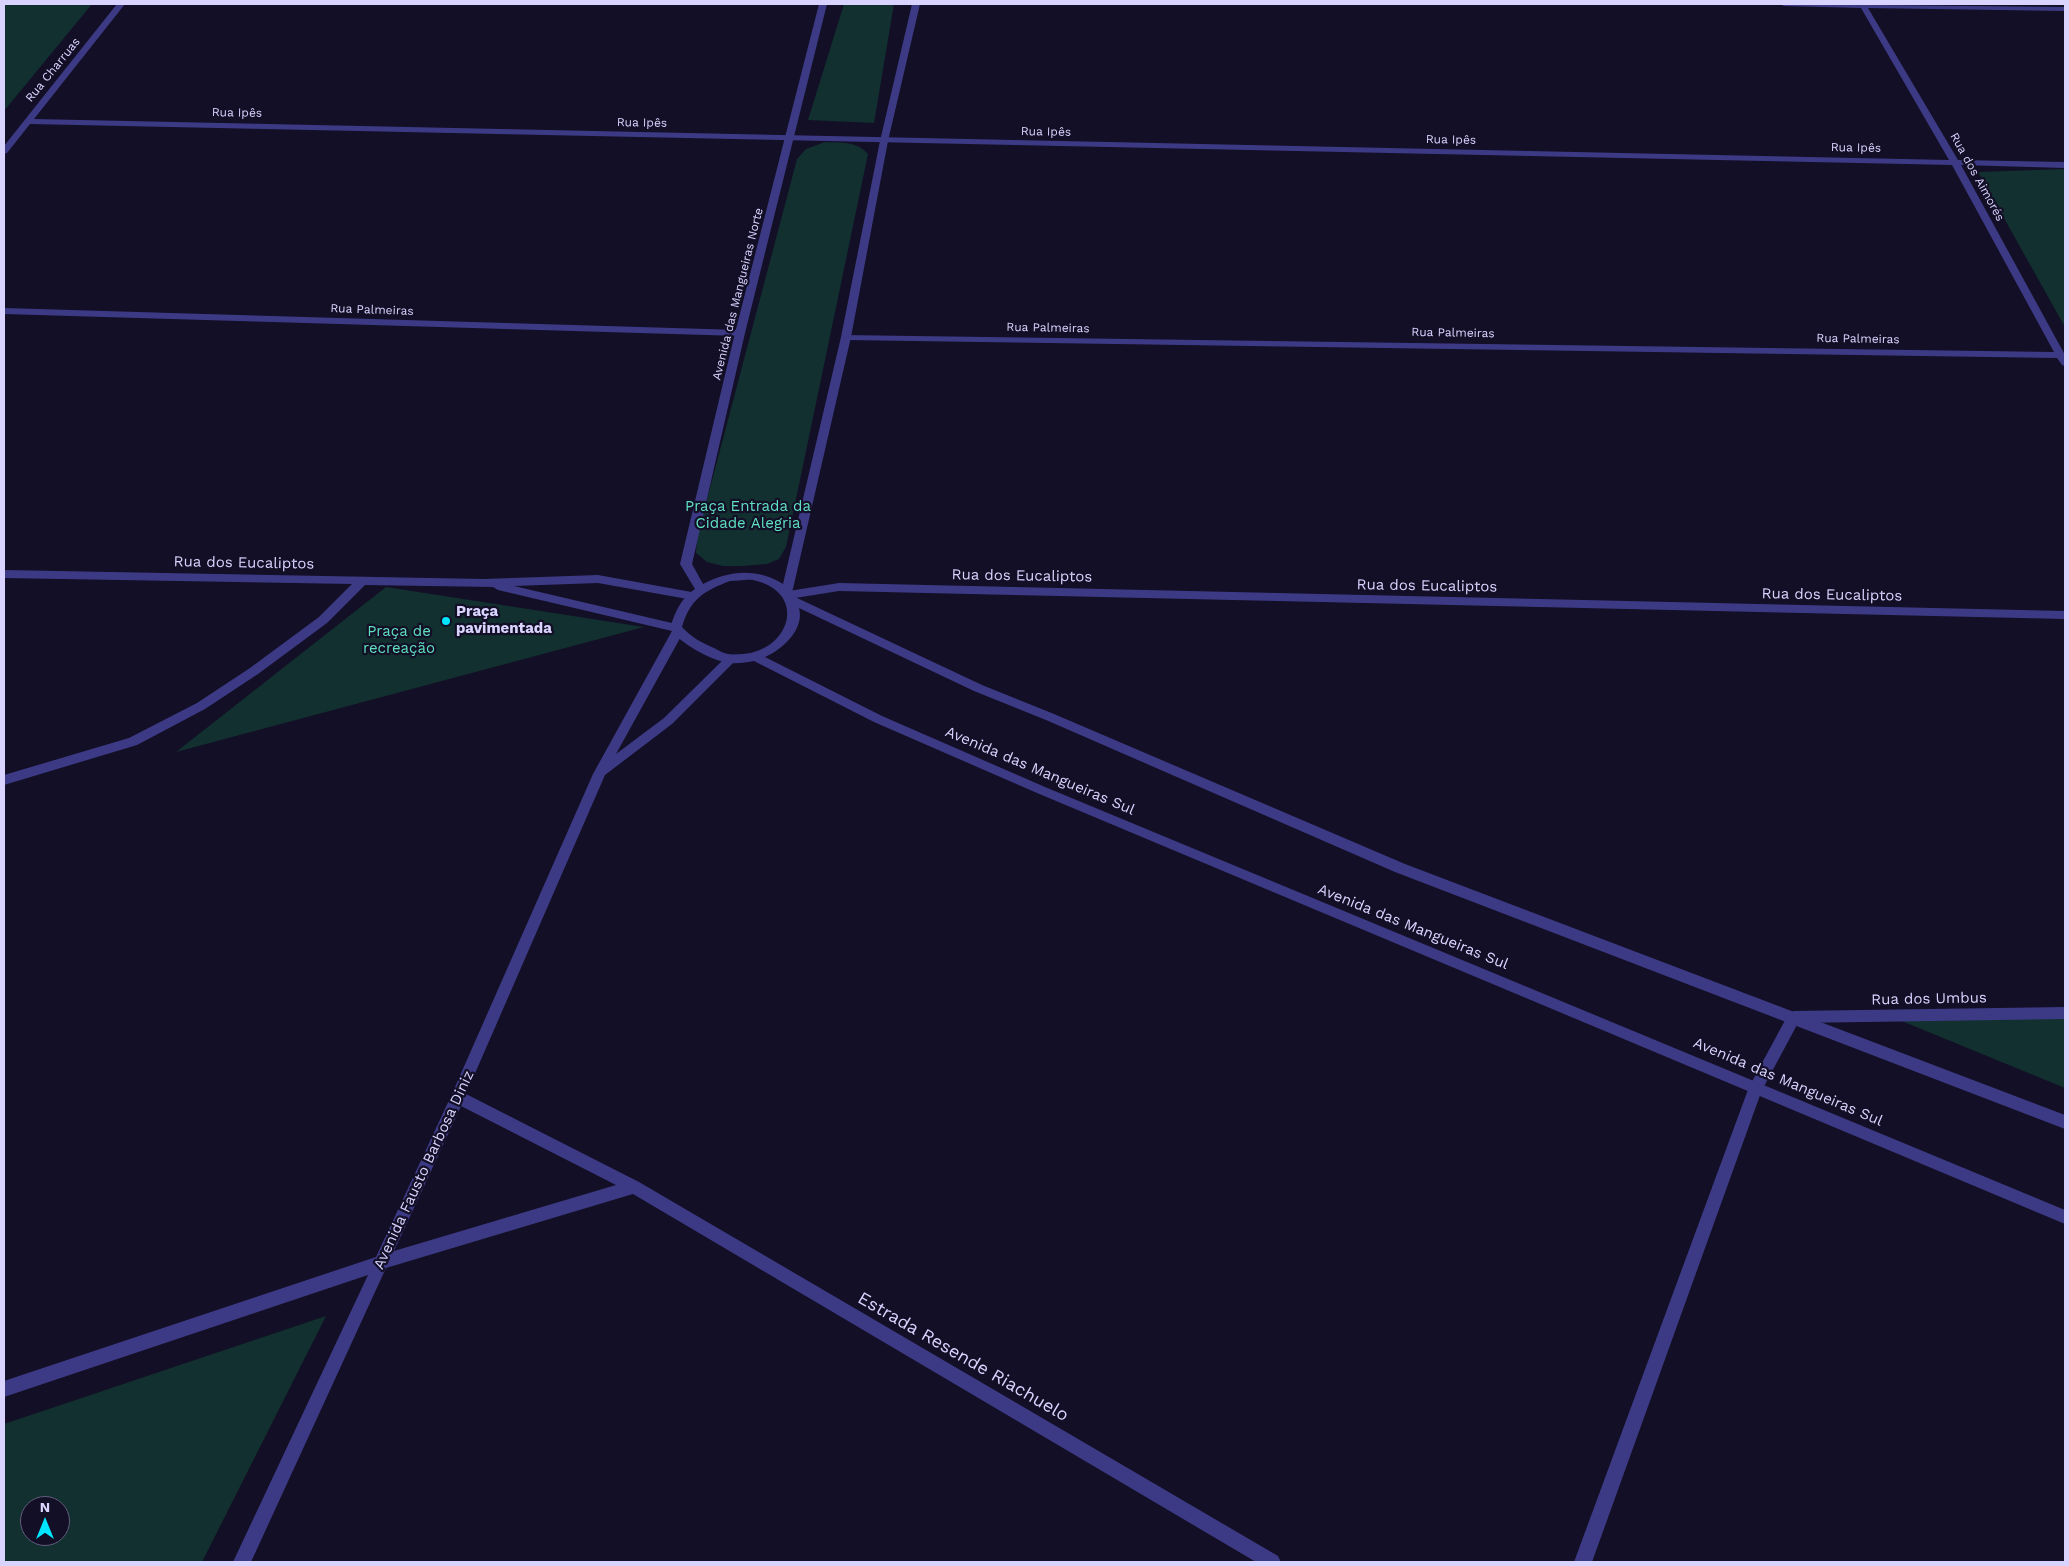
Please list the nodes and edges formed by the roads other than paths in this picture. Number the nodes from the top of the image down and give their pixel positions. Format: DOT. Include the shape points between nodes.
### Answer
graph roads {
  1 [pos="121,4"];
  2 [pos="824,4"];
  3 [pos="916,4"];
  4 [pos="1784,4"];
  5 [pos="1863,5"];
  6 [pos="2065,9"];
  7 [pos="27,121"];
  8 [pos="790,139"];
  9 [pos="884,141"];
  10 [pos="4,151"];
  11 [pos="1955,163"];
  12 [pos="2065,165"];
  13 [pos="4,311"];
  14 [pos="740,333"];
  15 [pos="846,337"];
  16 [pos="2063,359"];
  17 [pos="4,574"];
  18 [pos="362,581"];
  19 [pos="484,583"];
  20 [pos="696,592"];
  21 [pos="789,596"];
  22 [pos="2065,615"];
  23 [pos="677,629"];
  24 [pos="754,656"];
  25 [pos="732,659"];
  26 [pos="599,774"];
  27 [pos="4,780"];
  28 [pos="2065,1013"];
  29 [pos="1794,1018"];
  30 [pos="1756,1086"];
  31 [pos="458,1097"];
  32 [pos="2065,1122"];
  33 [pos="634,1186"];
  34 [pos="2065,1217"];
  35 [pos="383,1262"];
  36 [pos="4,1389"];
  37 [pos="242,1562"];
  38 [pos="1272,1562"];
  39 [pos="1583,1562"];
  1 -- 7 [label="street, Rua Charruas"];
  2 -- 8 [label="street, Avenida das Mangueiras Norte"];
  3 -- 9 [label="street"];
  4 -- 5 [label="street"];
  5 -- 6 [label="street"];
  5 -- 11 [label="street, Rua dos Aimorés"];
  7 -- 8 [label="street, Rua Ipês"];
  7 -- 10 [label="street, Rua Charruas"];
  8 -- 9 [label="street, Rua Ipês"];
  8 -- 14 [label="street, Avenida das Mangueiras Norte"];
  9 -- 11 [label="street, Rua Ipês"];
  9 -- 15 [label="street"];
  11 -- 12 [label="street, Rua Ipês"];
  11 -- 16 [label="street, Rua dos Aimorés"];
  13 -- 14 [label="street, Rua Palmeiras"];
  14 -- 20 [label="street, Avenida das Mangueiras Norte" via="686,564"];
  15 -- 16 [label="street, Rua Palmeiras"];
  15 -- 21 [label="street"];
  17 -- 18 [label="street, Rua dos Eucaliptos"];
  18 -- 19 [label="street, Rua dos Eucaliptos"];
  18 -- 27 [label="street" via="323,620 201,706 132,742"];
  19 -- 20 [label="street, Rua dos Eucaliptos" via="598,579"];
  19 -- 23 [label="street, Rua dos Eucaliptos"];
  20 -- 21 [label="street" via="729,577 755,577 777,586"];
  20 -- 23 [label="street" via="679,612"];
  21 -- 22 [label="street, Rua dos Eucaliptos" via="839,587"];
  21 -- 24 [label="street" via="796,616 790,632 775,646"];
  21 -- 29 [label="street" via="978,688 1400,868"];
  23 -- 25 [label="street" via="700,648"];
  23 -- 26 [label="street, Avenida Fausto Barbosa Diniz"];
  24 -- 25 [label="street"];
  24 -- 30 [label="street, Avenida das Mangueiras Sul" via="878,719 1041,790"];
  25 -- 26 [label="street, Avenida Fausto Barbosa Diniz" via="668,721"];
  26 -- 31 [label="street, Avenida Fausto Barbosa Diniz"];
  28 -- 29 [label="street, Rua dos Umbus"];
  29 -- 30 [label="street"];
  29 -- 32 [label="street"];
  30 -- 34 [label="street, Avenida das Mangueiras Sul"];
  30 -- 39 [label="street"];
  31 -- 33 [label="street, Estrada Resende Riachuelo"];
  31 -- 35 [label="street, Avenida Fausto Barbosa Diniz"];
  33 -- 35 [label="street"];
  33 -- 38 [label="street, Estrada Resende Riachuelo"];
  35 -- 36 [label="street"];
  35 -- 37 [label="street, Avenida Fausto Barbosa Diniz"];
}
